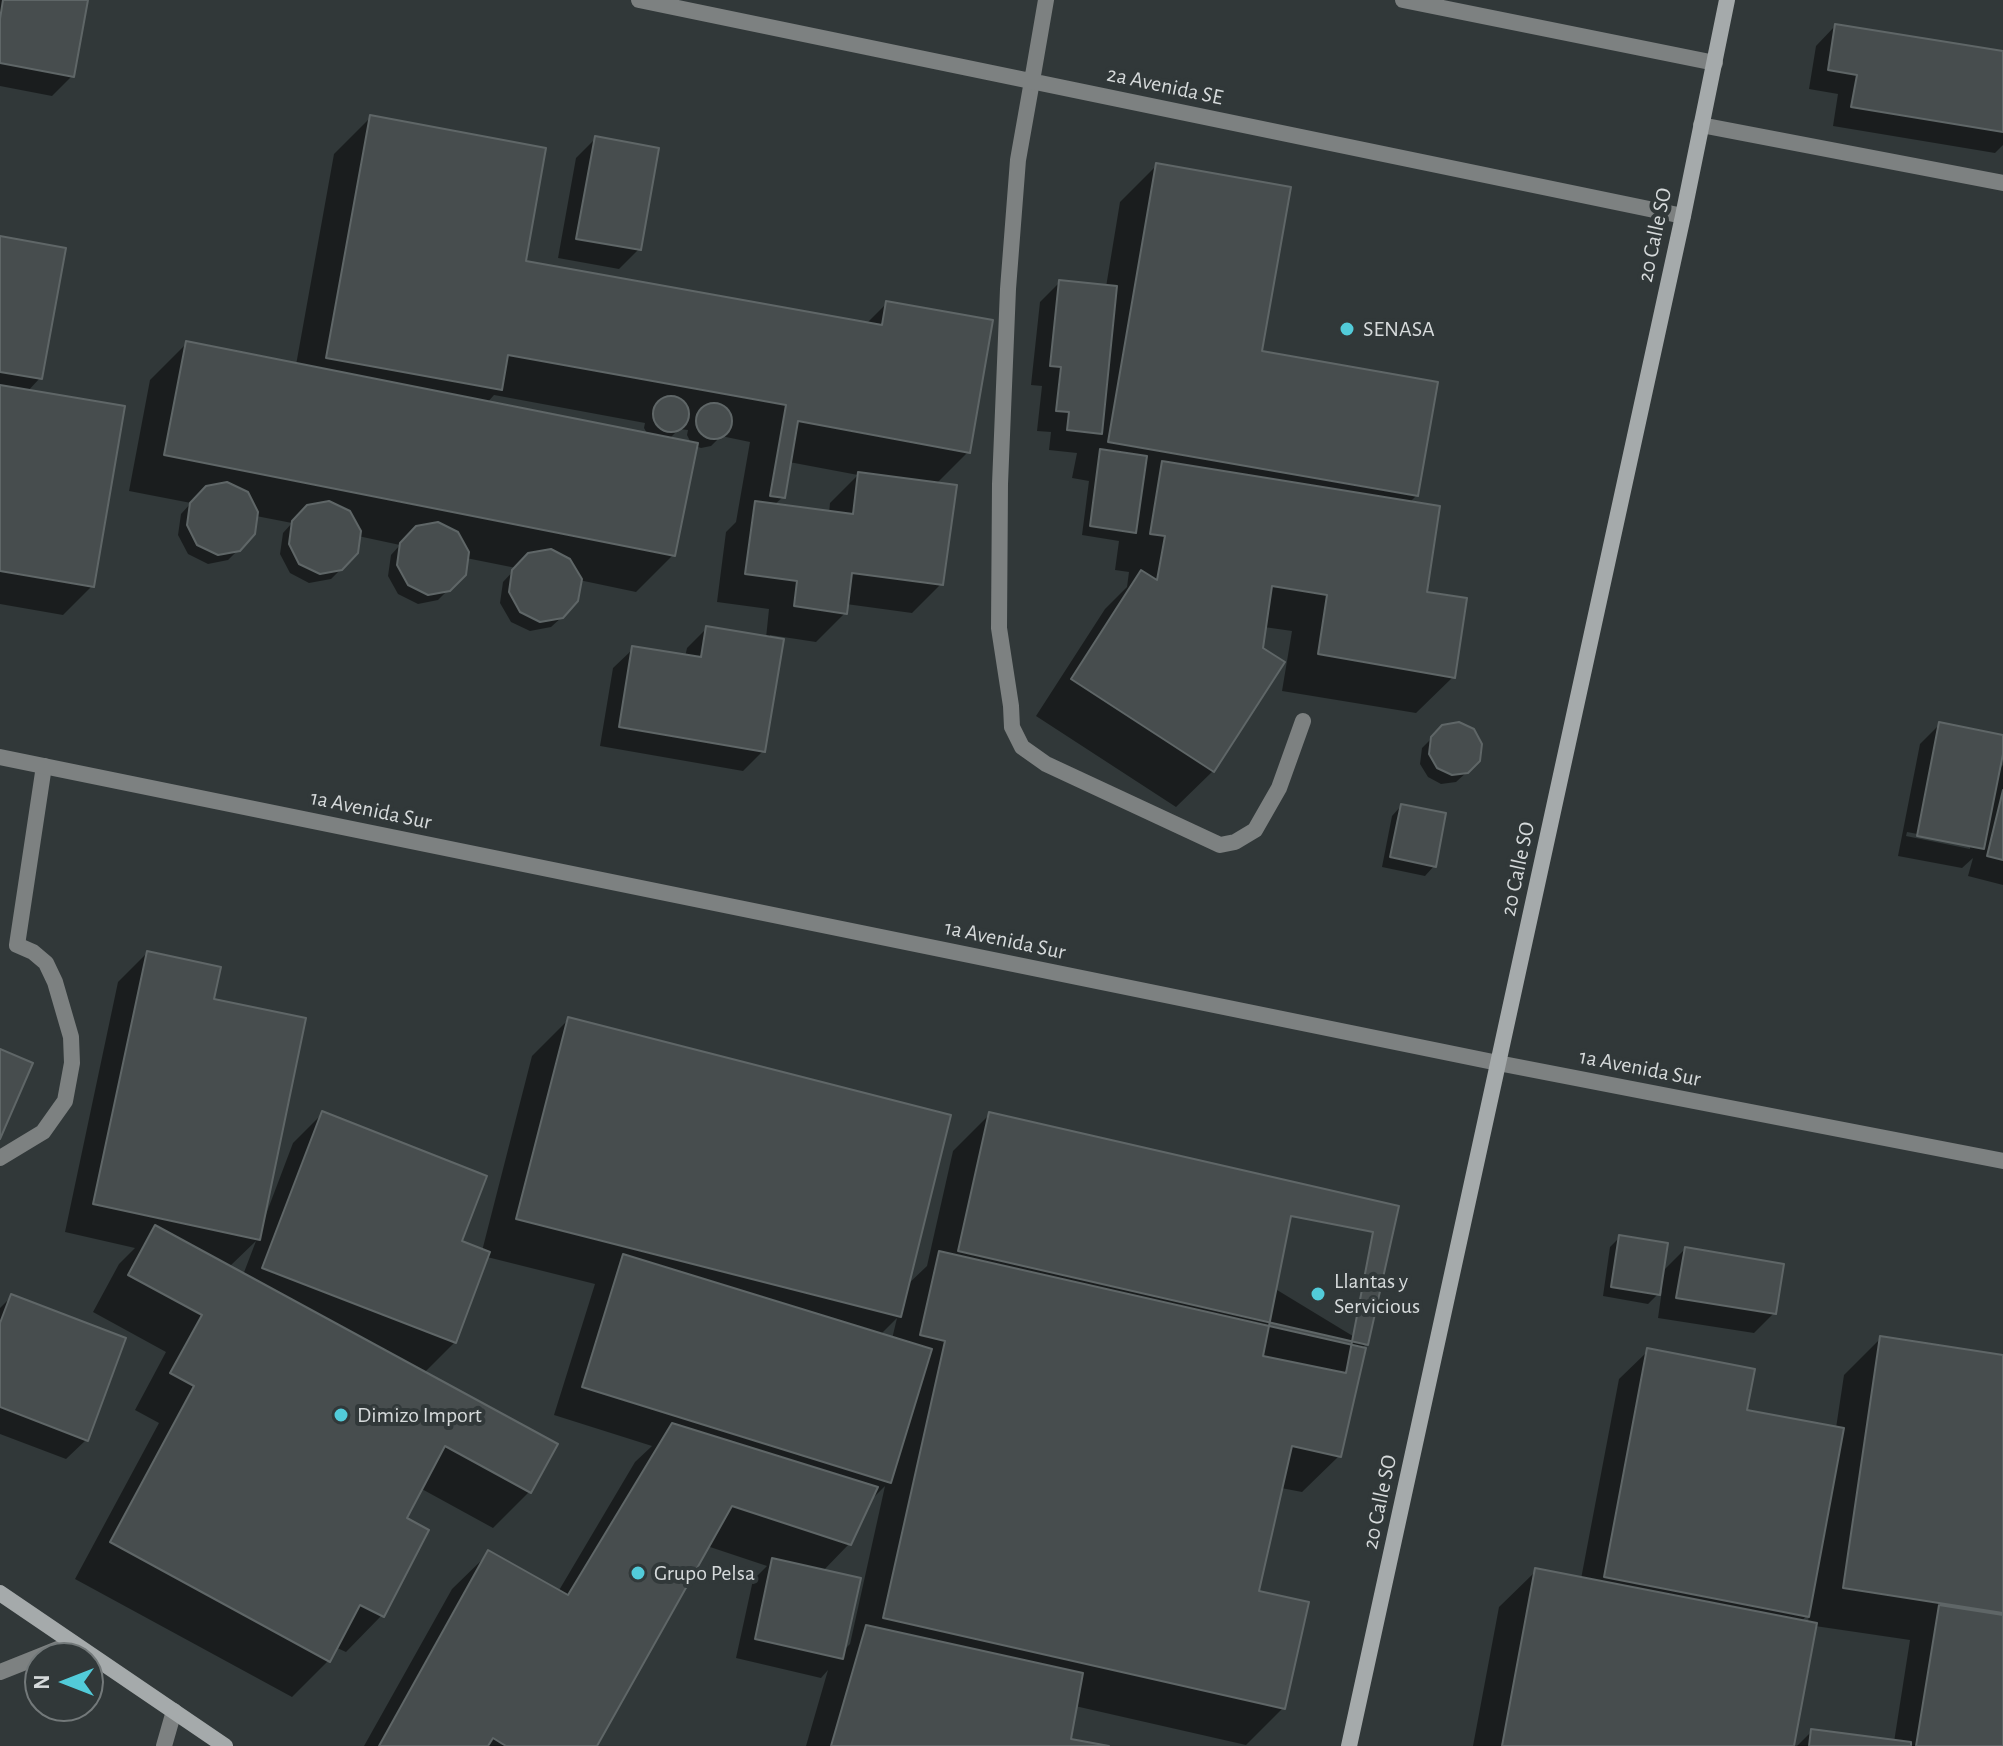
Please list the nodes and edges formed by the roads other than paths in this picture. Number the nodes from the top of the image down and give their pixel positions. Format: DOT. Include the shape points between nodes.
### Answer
graph roads {
  1 [pos="639,0"];
  2 [pos="1046,0"];
  3 [pos="1403,0"];
  4 [pos="1727,0"];
  5 [pos="1715,63"];
  6 [pos="1032,81"];
  7 [pos="1701,125"];
  8 [pos="2003,183"];
  9 [pos="1683,216"];
  10 [pos="1303,721"];
  11 [pos="0,757"];
  12 [pos="44,766"];
  13 [pos="9,945"];
  14 [pos="1498,1063"];
  15 [pos="0,1158"];
  16 [pos="2003,1161"];
  17 [pos="0,1593"];
  18 [pos="72,1642"];
  19 [pos="24,1662"];
  20 [pos="104,1664"];
  21 [pos="0,1672"];
  22 [pos="174,1711"];
  23 [pos="164,1746"];
  24 [pos="225,1746"];
  25 [pos="1349,1746"];
  1 -- 6 [label="street, 2a Avenida SE"];
  2 -- 6 [label="street"];
  3 -- 5 [label="street"];
  4 -- 5 [label="street, 20 Calle SO"];
  5 -- 7 [label="street, 20 Calle SO"];
  6 -- 9 [label="street, 2a Avenida SE"];
  6 -- 10 [label="street" via="1018,160 1000,484 999,628 1012,727 1022,747 1046,764 1220,845 1255,830 1279,788"];
  7 -- 8 [label="street"];
  7 -- 9 [label="street, 20 Calle SO"];
  9 -- 14 [label="street, 20 Calle SO"];
  11 -- 12 [label="street, 1a Avenida Sur"];
  12 -- 13 [label="street"];
  12 -- 14 [label="street, 1a Avenida Sur"];
  13 -- 15 [label="street" via="33,952 46,963 71,1037 72,1063 65,1101 43,1132"];
  14 -- 16 [label="street, 1a Avenida Sur"];
  14 -- 25 [label="street, 20 Calle SO"];
  17 -- 18 [label="street"];
  19 -- 21 [label="street"];
  20 -- 22 [label="street"];
  22 -- 23 [label="street"];
  22 -- 24 [label="street"];
}
